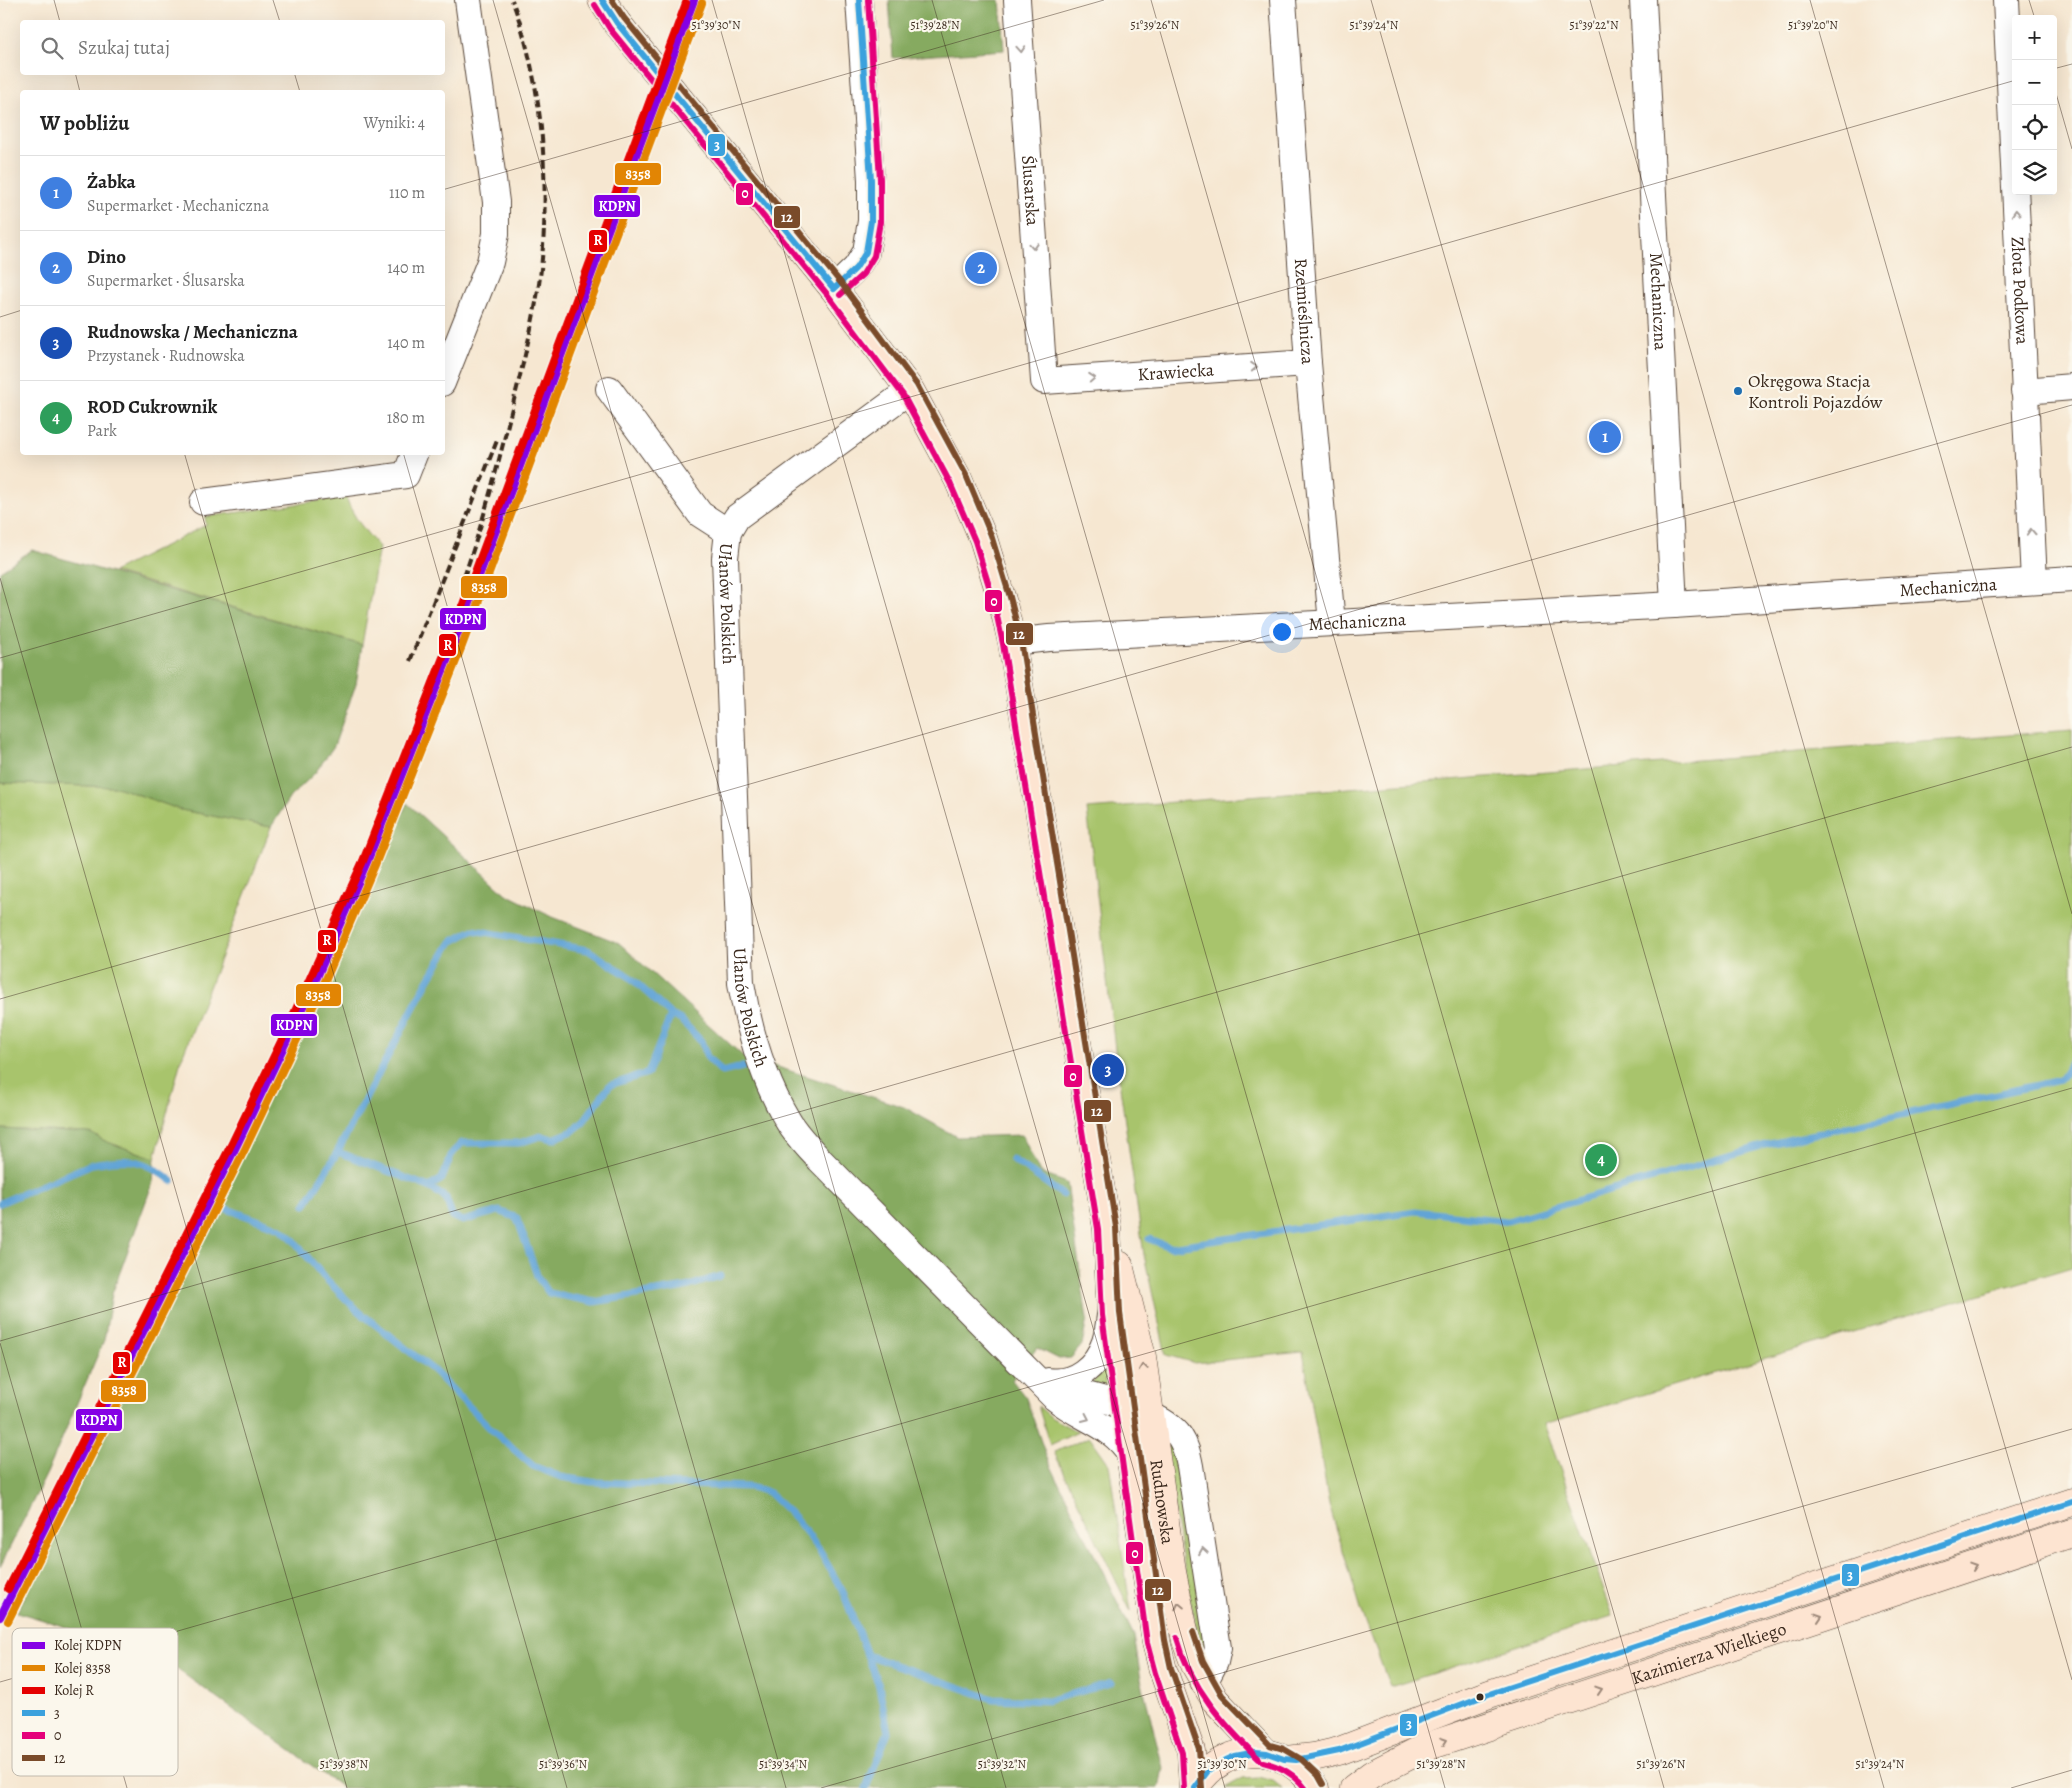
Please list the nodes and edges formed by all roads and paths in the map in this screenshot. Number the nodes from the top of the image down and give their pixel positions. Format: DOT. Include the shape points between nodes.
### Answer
graph roads {
  1 [pos="468,0"];
  2 [pos="602,0"];
  3 [pos="859,0"];
  4 [pos="1018,0"];
  5 [pos="1283,0"];
  6 [pos="1643,0"];
  7 [pos="2006,0"];
  8 [pos="834,289"];
  9 [pos="1308,363"];
  10 [pos="445,375"];
  11 [pos="1044,382"];
  12 [pos="2072,387"];
  13 [pos="609,389"];
  14 [pos="910,390"];
  15 [pos="2024,391"];
  16 [pos="414,455"];
  17 [pos="203,502"];
  18 [pos="728,532"];
  19 [pos="2072,578"];
  20 [pos="2034,581"];
  21 [pos="1674,605"];
  22 [pos="1332,623"];
  23 [pos="1012,642"];
  24 [pos="1107,1228"];
  25 [pos="1110,1314"];
  26 [pos="1035,1377"];
  27 [pos="1124,1406"];
  28 [pos="1150,1415"];
  29 [pos="1131,1455"];
  30 [pos="2072,1502"];
  31 [pos="2072,1533"];
  32 [pos="1276,1757"];
  33 [pos="1194,1788"];
  34 [pos="1315,1788"];
  35 [pos="1354,1788"];
  1 -- 10 [label="street" via="496,202 496,234 490,262"];
  2 -- 8 [label="main road, Rudnowska"];
  3 -- 8 [label="street" via="872,180 871,221 866,252 856,268"];
  4 -- 11 [label="street, Ślusarska, one-way"];
  5 -- 9 [label="street, Rzemieślnicza"];
  6 -- 21 [label="street, Mechaniczna"];
  15 -- 7 [label="street, Złota Podkowa, one-way"];
  8 -- 14 [label="main road, Rudnowska"];
  11 -- 9 [label="street, Krawiecka, one-way"];
  9 -- 22 [label="street, Rzemieślnicza"];
  12 -- 15 [label="street"];
  13 -- 18 [label="street, Ułanów Polskich" via="700,514"];
  14 -- 18 [label="street, Ułanów Polskich" via="737,517"];
  14 -- 23 [label="main road, Rudnowska" via="958,478 983,538"];
  20 -- 15 [label="street, Złota Podkowa, one-way"];
  16 -- 17 [label="street" via="406,475"];
  18 -- 26 [label="street, Ułanów Polskich" via="725,558 741,983 747,1017 770,1087 789,1123 820,1160"];
  19 -- 20 [label="street, Mechaniczna"];
  20 -- 21 [label="street, Mechaniczna"];
  21 -- 22 [label="street, Mechaniczna"];
  22 -- 23 [label="street, Mechaniczna"];
  23 -- 24 [label="main road, Rudnowska"];
  24 -- 25 [label="main road, Rudnowska"];
  28 -- 24 [label="main road, Rudnowska, one-way" via="1134,1320"];
  25 -- 26 [label="street" via="1106,1341 1100,1355 1081,1375 1055,1382"];
  25 -- 27 [label="main road, Rudnowska"];
  26 -- 27 [label="street, Ułanów Polskich" via="1052,1386"];
  26 -- 29 [label="street, Ułanów Polskich, one-way" via="1069,1409 1110,1430"];
  27 -- 28 [label="street, Ułanów Polskich"];
  27 -- 29 [label="main road, Rudnowska"];
  32 -- 28 [label="main road, Rudnowska, one-way" via="1215,1700 1186,1641"];
  29 -- 33 [label="main road, Rudnowska" via="1156,1642 1185,1730"];
  30 -- 32 [label="main road, Kazimierza Wielkiego" via="1489,1694 1339,1751 1314,1757"];
  35 -- 31 [label="main road, Kazimierza Wielkiego, one-way" via="1370,1776 1426,1747"];
  32 -- 33 [label="main road, Kazimierza Wielkiego" via="1241,1754 1229,1757 1208,1771"];
  32 -- 34 [label="main road, Rudnowska" via="1304,1773"];
}
